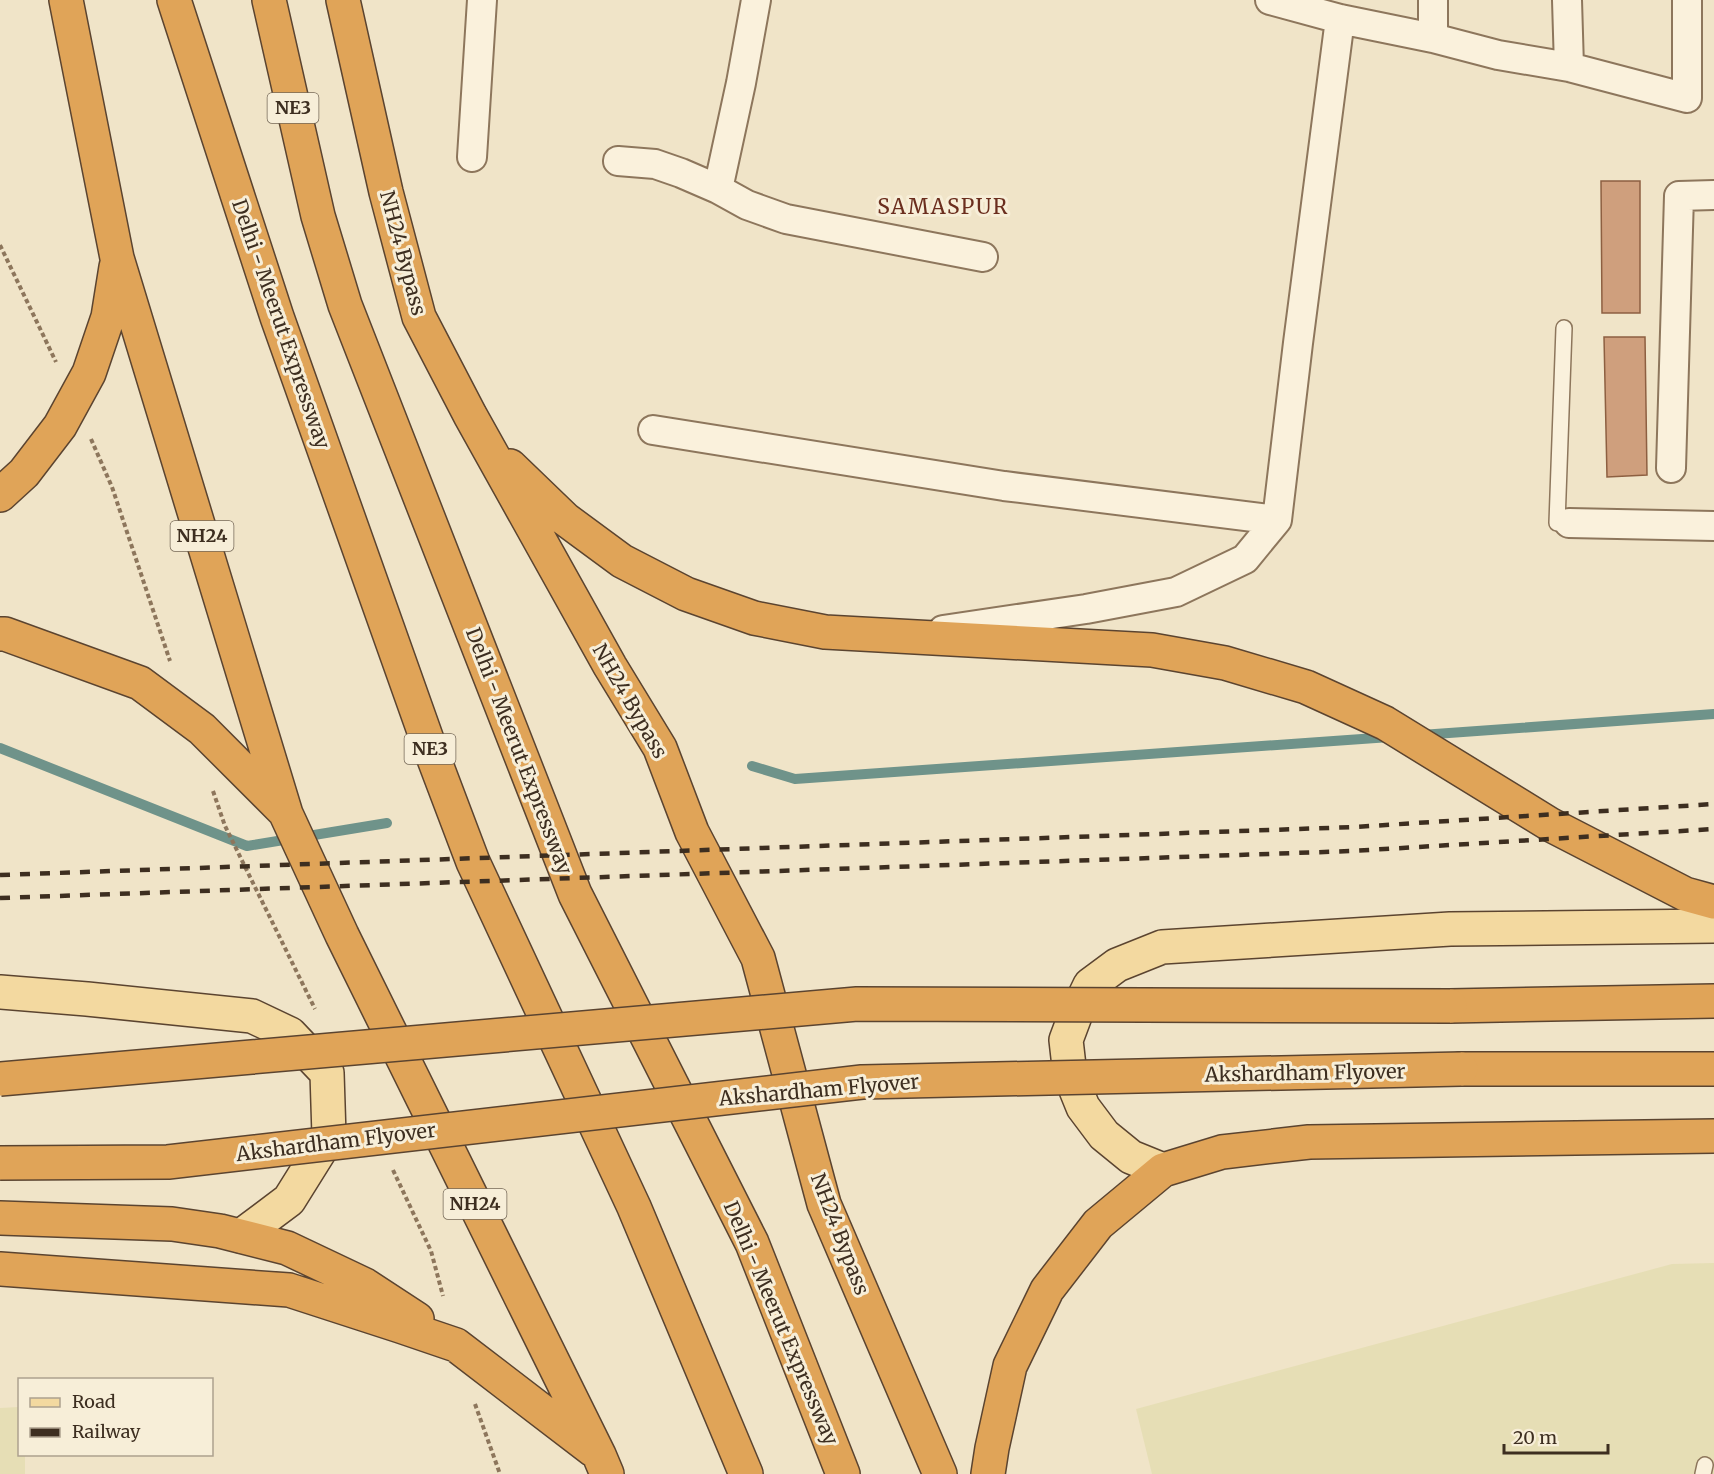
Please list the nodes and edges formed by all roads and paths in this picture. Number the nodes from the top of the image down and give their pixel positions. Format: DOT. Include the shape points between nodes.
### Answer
graph roads {
  1 [pos="66,0"];
  2 [pos="174,0"];
  3 [pos="269,0"];
  4 [pos="343,0"];
  5 [pos="482,0"];
  6 [pos="756,0"];
  7 [pos="1270,0"];
  8 [pos="1433,0"];
  9 [pos="1567,0"];
  10 [pos="1687,0"];
  11 [pos="1305,5"];
  12 [pos="1340,20"];
  13 [pos="1433,38"];
  14 [pos="1569,67"];
  15 [pos="472,157"];
  16 [pos="618,161"];
  17 [pos="718,189"];
  18 [pos="1714,195"];
  19 [pos="0,245"];
  20 [pos="983,257"];
  21 [pos="117,258"];
  22 [pos="1564,328"];
  23 [pos="74,401"];
  24 [pos="470,415"];
  25 [pos="653,430"];
  26 [pos="1671,468"];
  27 [pos="0,495"];
  28 [pos="1278,520"];
  29 [pos="1569,523"];
  30 [pos="1714,526"];
  31 [pos="3,634"];
  32 [pos="896,637"];
  33 [pos="171,664"];
  34 [pos="211,786"];
  35 [pos="286,814"];
  36 [pos="240,855"];
  37 [pos="1714,902"];
  38 [pos="1714,926"];
  39 [pos="0,993"];
  40 [pos="1714,1001"];
  41 [pos="1714,1069"];
  42 [pos="0,1079"];
  43 [pos="1714,1136"];
  44 [pos="0,1162"];
  45 [pos="1163,1170"];
  46 [pos="0,1218"];
  47 [pos="241,1236"];
  48 [pos="0,1269"];
  49 [pos="456,1345"];
  50 [pos="603,1465"];
  51 [pos="746,1474"];
  52 [pos="843,1474"];
  53 [pos="940,1474"];
  54 [pos="988,1474"];
  1 -- 21 [label="highway, NH24"];
  2 -- 51 [label="highway, Delhi - Meerut Expressway / NE3" via="277,317 472,862 634,1207"];
  3 -- 52 [label="highway, Delhi - Meerut Expressway / NE3" via="318,216 345,305 575,894 752,1243"];
  4 -- 24 [label="highway, NH24 Bypass" via="419,317"];
  5 -- 15 [label="street"];
  6 -- 17 [label="street"];
  7 -- 11 [label="street"];
  8 -- 13 [label="street"];
  9 -- 14 [label="street"];
  10 -- 14 [label="street" via="1687,98"];
  11 -- 12 [label="street"];
  12 -- 13 [label="street"];
  12 -- 28 [label="street"];
  13 -- 14 [label="street" via="1498,55"];
  16 -- 17 [label="street" via="655,164"];
  17 -- 20 [label="street" via="786,219"];
  18 -- 26 [label="street" via="1679,196"];
  19 -- 23 [label="path"];
  21 -- 23 [label="highway" via="108,317 89,373"];
  21 -- 35 [label="highway, NH24"];
  22 -- 29 [label="lane" via="1557,523"];
  23 -- 27 [label="highway" via="24,473"];
  23 -- 33 [label="path" via="112,487"];
  24 -- 32 [label="highway" via="514,470 565,519 622,561 686,594 754,618 825,632"];
  24 -- 53 [label="highway, NH24 Bypass" via="660,748 692,832 758,958 824,1203"];
  25 -- 28 [label="street" via="1004,486"];
  28 -- 32 [label="street" via="1245,559 1176,592"];
  29 -- 30 [label="street"];
  31 -- 35 [label="highway" via="140,683 202,729"];
  32 -- 37 [label="highway" via="1152,650 1225,663 1306,687 1385,723 1551,825 1685,894"];
  34 -- 36 [label="path"];
  35 -- 50 [label="highway, NH24"];
  38 -- 45 [label="main road" via="1450,928 1162,947 1117,965 1090,985 1075,1016 1066,1040 1070,1075 1083,1107 1104,1135 1131,1157"];
  39 -- 47 [label="main road" via="252,1016 290,1034 327,1073 329,1136 289,1200"];
  40 -- 42 [label="highway, bridge" via="1450,1006 858,1004"];
  41 -- 44 [label="highway, Akshardham Flyover, bridge" via="1449,1070 862,1082 168,1162"];
  43 -- 45 [label="highway" via="1309,1142 1222,1152"];
  45 -- 54 [label="highway" via="1098,1224 1047,1290 1010,1366"];
  46 -- 47 [label="highway" via="172,1224"];
  47 -- 49 [label="highway" via="287,1248 364,1285"];
  48 -- 49 [label="highway" via="289,1290"];
  49 -- 50 [label="highway"];
}
